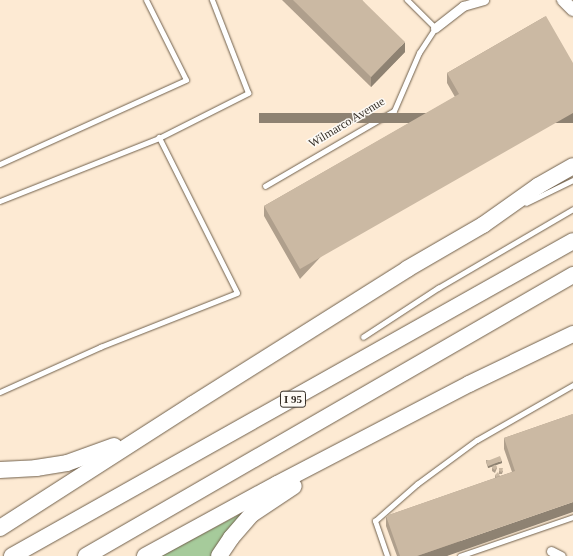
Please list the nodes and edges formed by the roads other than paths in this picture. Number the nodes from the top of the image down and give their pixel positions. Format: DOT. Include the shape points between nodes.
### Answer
graph roads {
  1 [pos="146,0"];
  2 [pos="212,0"];
  3 [pos="407,0"];
  4 [pos="484,0"];
  5 [pos="562,0"];
  6 [pos="465,3"];
  7 [pos="573,10"];
  8 [pos="435,28"];
  9 [pos="159,138"];
  10 [pos="0,164"];
  11 [pos="573,166"];
  12 [pos="573,180"];
  13 [pos="265,186"];
  14 [pos="0,200"];
  15 [pos="524,204"];
  16 [pos="517,208"];
  17 [pos="573,209"];
  18 [pos="482,225"];
  19 [pos="573,241"];
  20 [pos="573,275"];
  21 [pos="573,334"];
  22 [pos="363,337"];
  23 [pos="469,384"];
  24 [pos="573,385"];
  25 [pos="0,392"];
  26 [pos="193,404"];
  27 [pos="0,470"];
  28 [pos="573,517"];
  29 [pos="0,528"];
  30 [pos="551,551"];
  31 [pos="12,556"];
  32 [pos="86,556"];
  33 [pos="145,556"];
  34 [pos="219,556"];
  35 [pos="387,556"];
  36 [pos="460,556"];
  37 [pos="561,556"];
  1 -- 10 [label="lane" via="186,80"];
  2 -- 9 [label="lane" via="248,94"];
  3 -- 8 [label="lane"];
  4 -- 6 [label="street, Wilmarco Avenue"];
  5 -- 7 [label="street"];
  6 -- 8 [label="street, Wilmarco Avenue"];
  8 -- 13 [label="lane, Wilmarco Avenue" via="419,53 394,111"];
  9 -- 14 [label="lane"];
  9 -- 25 [label="lane" via="237,293 100,347"];
  11 -- 18 [label="highway" via="538,186"];
  12 -- 15 [label="lane"];
  16 -- 18 [label="lane"];
  17 -- 22 [label="lane" via="438,288"];
  18 -- 26 [label="highway" via="407,268"];
  19 -- 31 [label="highway, I 95"];
  20 -- 32 [label="highway"];
  21 -- 23 [label="highway"];
  23 -- 33 [label="highway"];
  23 -- 34 [label="highway" via="282,493 252,514"];
  24 -- 35 [label="lane" via="477,440 417,484 375,521"];
  26 -- 27 [label="highway" via="118,445 90,456 36,468"];
  26 -- 29 [label="highway"];
  28 -- 36 [label="lane"];
  30 -- 37 [label="street"];
}
